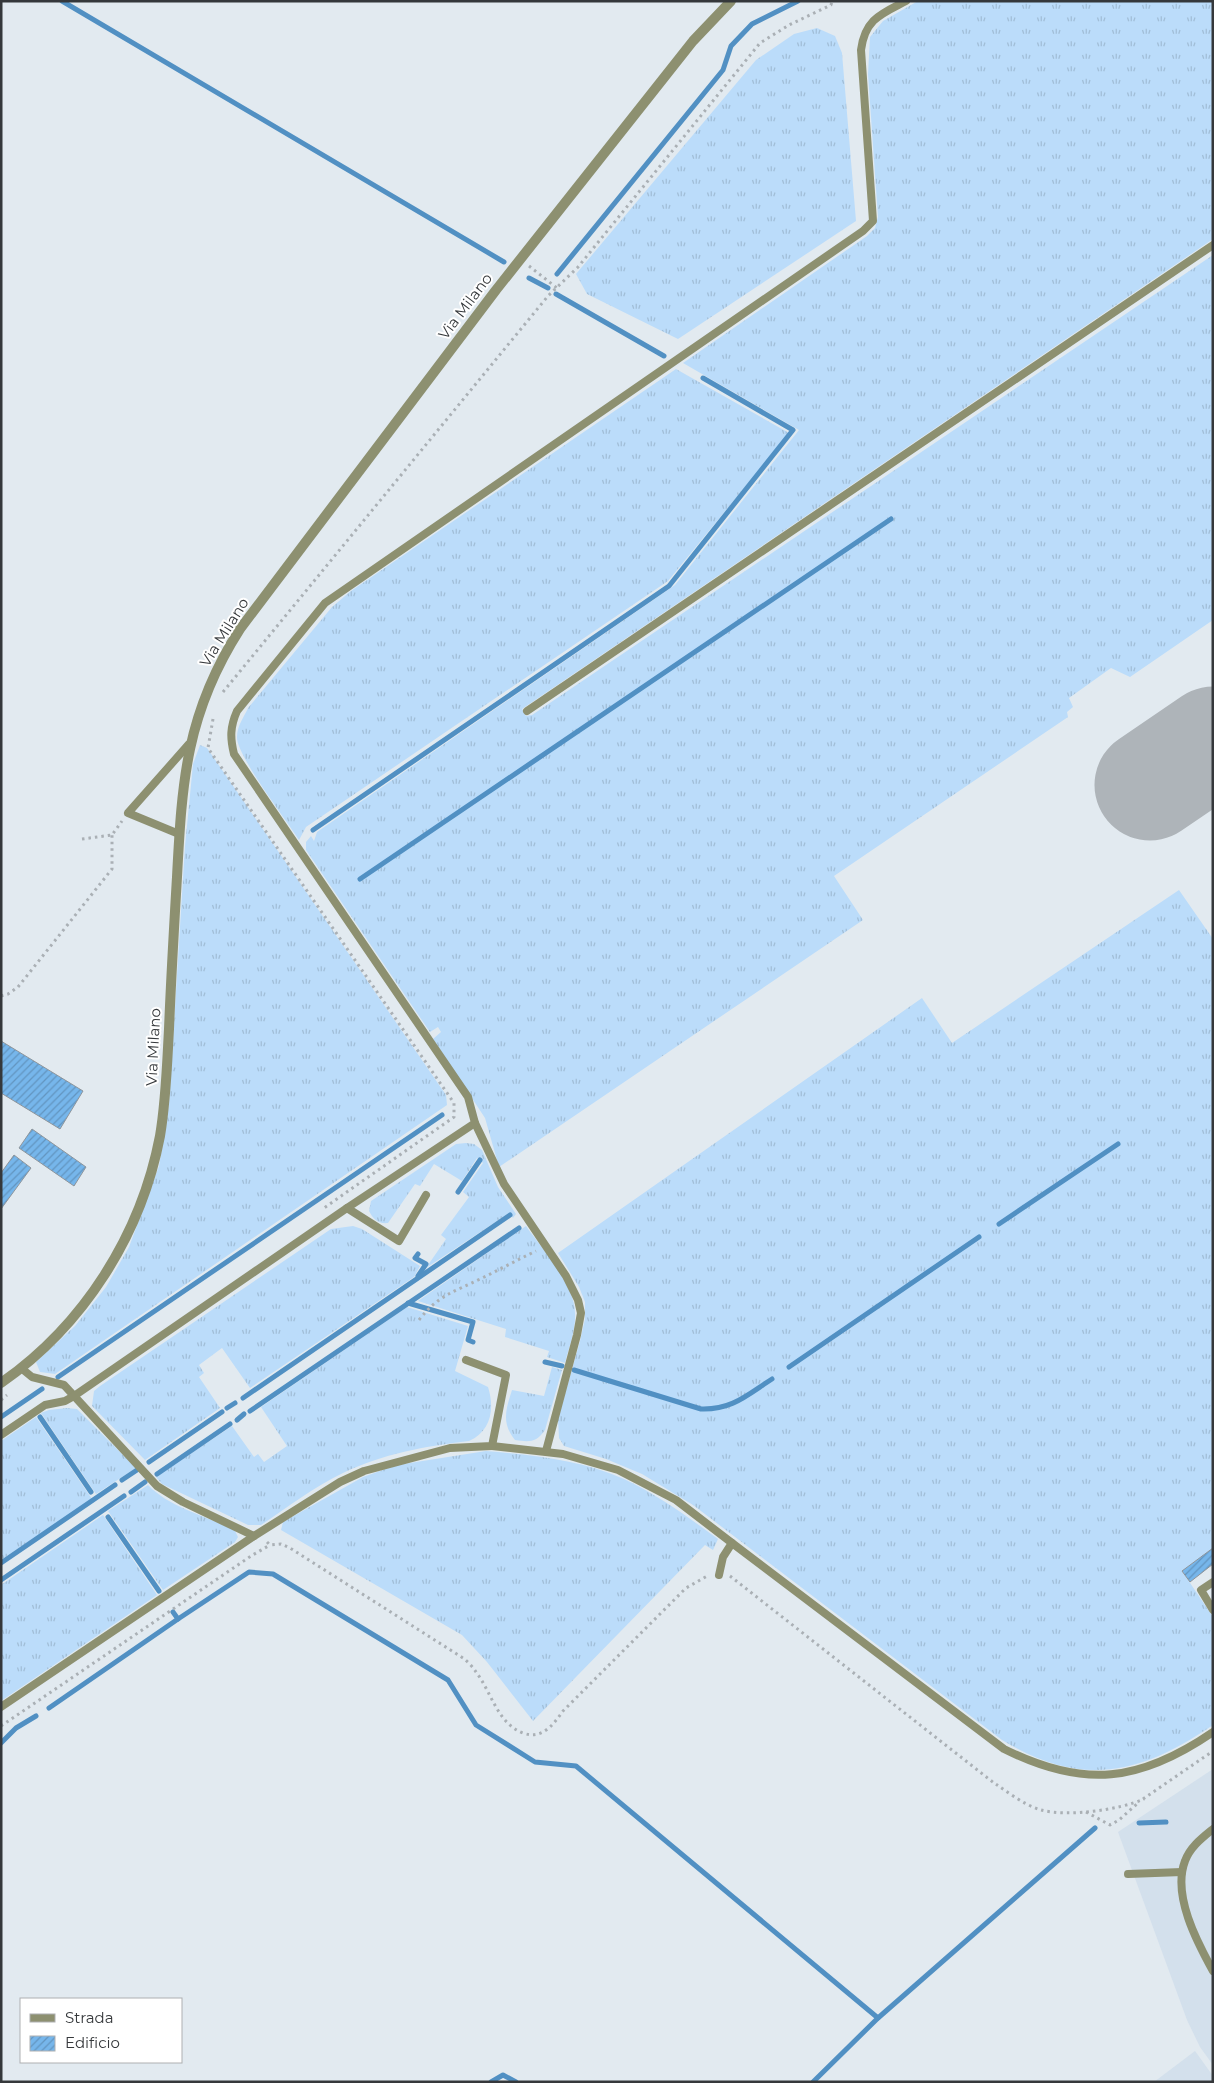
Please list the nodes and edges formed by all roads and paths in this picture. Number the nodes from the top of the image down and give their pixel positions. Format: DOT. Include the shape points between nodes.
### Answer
graph roads {
  1 [pos="731,1"];
  2 [pos="832,1"];
  3 [pos="906,1"];
  4 [pos="1213,245"];
  5 [pos="520,260"];
  6 [pos="557,288"];
  7 [pos="220,699"];
  8 [pos="526,711"];
  9 [pos="214,715"];
  10 [pos="189,744"];
  11 [pos="128,813"];
  12 [pos="179,834"];
  13 [pos="112,835"];
  14 [pos="82,839"];
  15 [pos="1,996"];
  16 [pos="475,1123"];
  17 [pos="426,1195"];
  18 [pos="348,1208"];
  19 [pos="318,1212"];
  20 [pos="545,1246"];
  21 [pos="419,1320"];
  22 [pos="466,1360"];
  23 [pos="21,1368"];
  24 [pos="1,1383"];
  25 [pos="74,1396"];
  26 [pos="1,1435"];
  27 [pos="492,1446"];
  28 [pos="546,1451"];
  29 [pos="254,1536"];
  30 [pos="732,1543"];
  31 [pos="270,1545"];
  32 [pos="719,1575"];
  33 [pos="1213,1582"];
  34 [pos="1213,1610"];
  35 [pos="1,1707"];
  36 [pos="1,1726"];
  37 [pos="1213,1732"];
  38 [pos="1213,1751"];
  39 [pos="1144,1799"];
  40 [pos="1085,1812"];
  41 [pos="1213,1829"];
  42 [pos="1182,1872"];
  43 [pos="1128,1874"];
  44 [pos="1213,1971"];
  1 -- 5 [label="street, Via Milano" via="698,35"];
  2 -- 6 [label="path" via="831,5 760,43 578,267"];
  3 -- 16 [label="lane" via="871,21 863,35 861,50 872,221 863,231 325,603 236,711 231,725 234,754 468,1097"];
  4 -- 8 [label="lane"];
  5 -- 6 [label="path"];
  5 -- 10 [label="street, Via Milano" via="240,629 212,678"];
  6 -- 7 [label="path" via="383,496"];
  9 -- 19 [label="path" via="208,748 454,1103 454,1117"];
  10 -- 11 [label="lane"];
  10 -- 12 [label="street, Via Milano"];
  11 -- 12 [label="lane"];
  11 -- 13 [label="path"];
  12 -- 23 [label="street, Via Milano" via="165,1097 149,1181 125,1239 102,1279 64,1329"];
  13 -- 14 [label="path"];
  13 -- 15 [label="path" via="112,869 18,987"];
  16 -- 18 [label="lane"];
  16 -- 20 [label="lane" via="504,1184"];
  17 -- 18 [label="lane" via="399,1241"];
  18 -- 25 [label="lane"];
  20 -- 21 [label="path" via="478,1281 453,1290"];
  20 -- 28 [label="lane" via="566,1276 581,1313"];
  22 -- 27 [label="lane" via="506,1374"];
  23 -- 24 [label="street, Via Milano"];
  23 -- 25 [label="lane" via="32,1378 64,1385"];
  25 -- 26 [label="lane" via="45,1405"];
  25 -- 29 [label="lane" via="157,1486"];
  27 -- 28 [label="lane"];
  27 -- 29 [label="lane" via="450,1448 364,1471 314,1496"];
  28 -- 30 [label="lane" via="592,1462 644,1483 676,1500"];
  29 -- 31 [label="path"];
  29 -- 35 [label="lane"];
  30 -- 32 [label="lane" via="723,1557"];
  30 -- 37 [label="lane" via="1004,1749 1034,1764 1076,1775 1122,1774 1178,1755"];
  31 -- 32 [label="path" via="281,1544 290,1548 463,1658 477,1672 497,1710 511,1728 530,1736 551,1728 563,1711 686,1588 710,1574"];
  31 -- 36 [label="path"];
  32 -- 40 [label="path" via="731,1576 994,1783 1041,1810"];
  33 -- 34 [label="lane" via="1201,1590"];
  38 -- 39 [label="path"];
  39 -- 40 [label="path" via="1128,1806"];
  39 -- 40 [label="path" via="1110,1825"];
  41 -- 42 [label="lane" via="1195,1845 1185,1860"];
  42 -- 43 [label="lane"];
  42 -- 44 [label="lane" via="1184,1905 1200,1948"];
}
